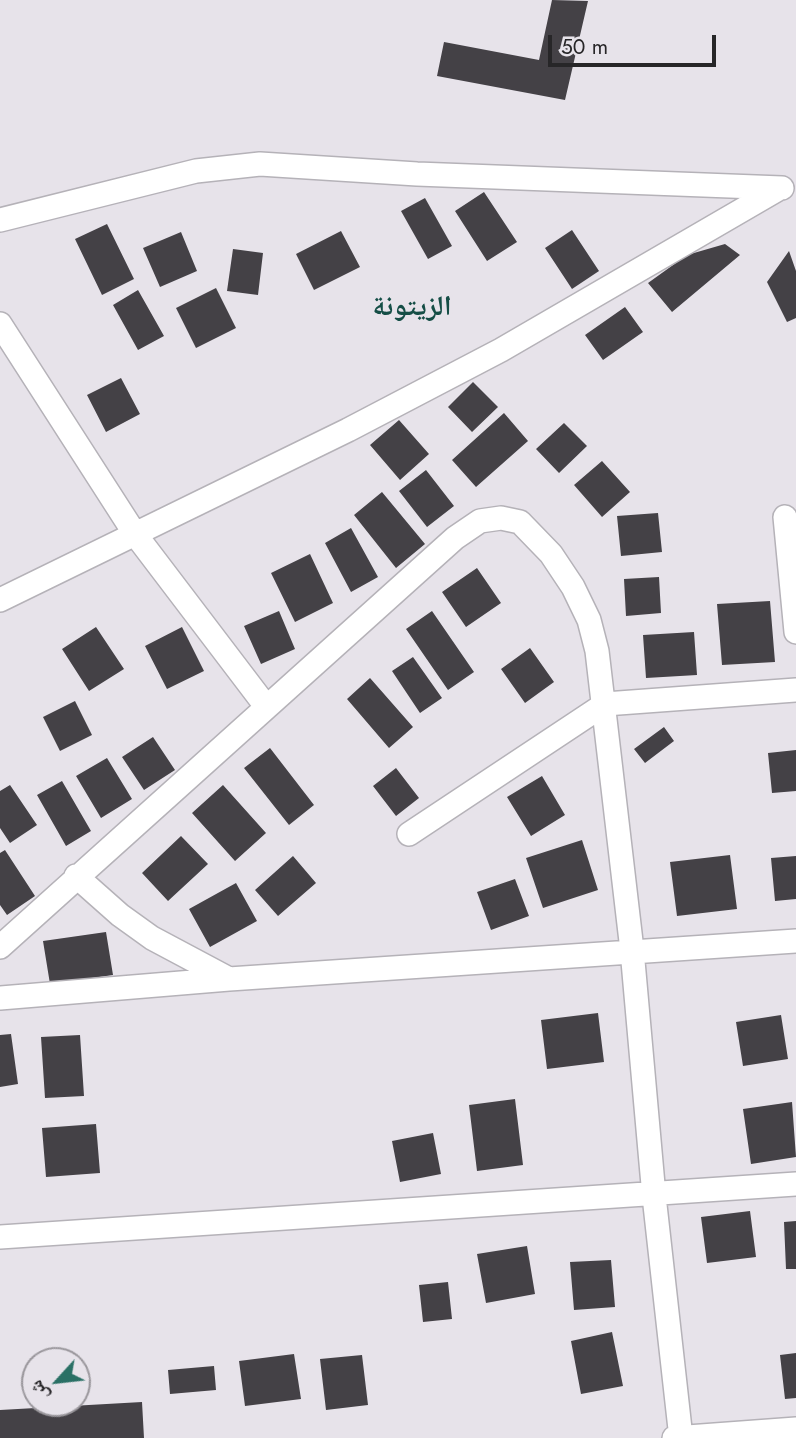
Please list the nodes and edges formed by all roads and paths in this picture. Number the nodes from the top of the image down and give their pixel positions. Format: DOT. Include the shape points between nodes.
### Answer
graph roads {
  1 [pos="788,188"];
  2 [pos="0,220"];
  3 [pos="0,324"];
  4 [pos="785,517"];
  5 [pos="135,534"];
  6 [pos="0,600"];
  7 [pos="796,632"];
  8 [pos="796,690"];
  9 [pos="605,704"];
  10 [pos="265,705"];
  11 [pos="409,834"];
  12 [pos="76,876"];
  13 [pos="796,941"];
  14 [pos="1,942"];
  15 [pos="632,950"];
  16 [pos="229,979"];
  17 [pos="0,998"];
  18 [pos="796,1184"];
  19 [pos="654,1196"];
  20 [pos="0,1237"];
  21 [pos="796,1429"];
  22 [pos="674,1438"];
  23 [pos="681,1438"];
  1 -- 2 [label="street" via="260,164 196,171"];
  1 -- 5 [label="street" via="501,351"];
  3 -- 5 [label="street"];
  4 -- 7 [label="street"];
  5 -- 6 [label="street"];
  5 -- 10 [label="street"];
  8 -- 9 [label="street"];
  9 -- 10 [label="street" via="589,620 573,587 551,554 520,522 501,518 480,521 455,538"];
  9 -- 11 [label="street"];
  9 -- 15 [label="street"];
  10 -- 12 [label="street"];
  12 -- 14 [label="street"];
  12 -- 16 [label="street" via="152,937"];
  13 -- 15 [label="street"];
  15 -- 16 [label="street"];
  15 -- 19 [label="street"];
  16 -- 17 [label="street"];
  18 -- 19 [label="street"];
  19 -- 20 [label="street"];
  19 -- 23 [label="street"];
  21 -- 23 [label="street"];
  22 -- 23 [label="street"];
}
